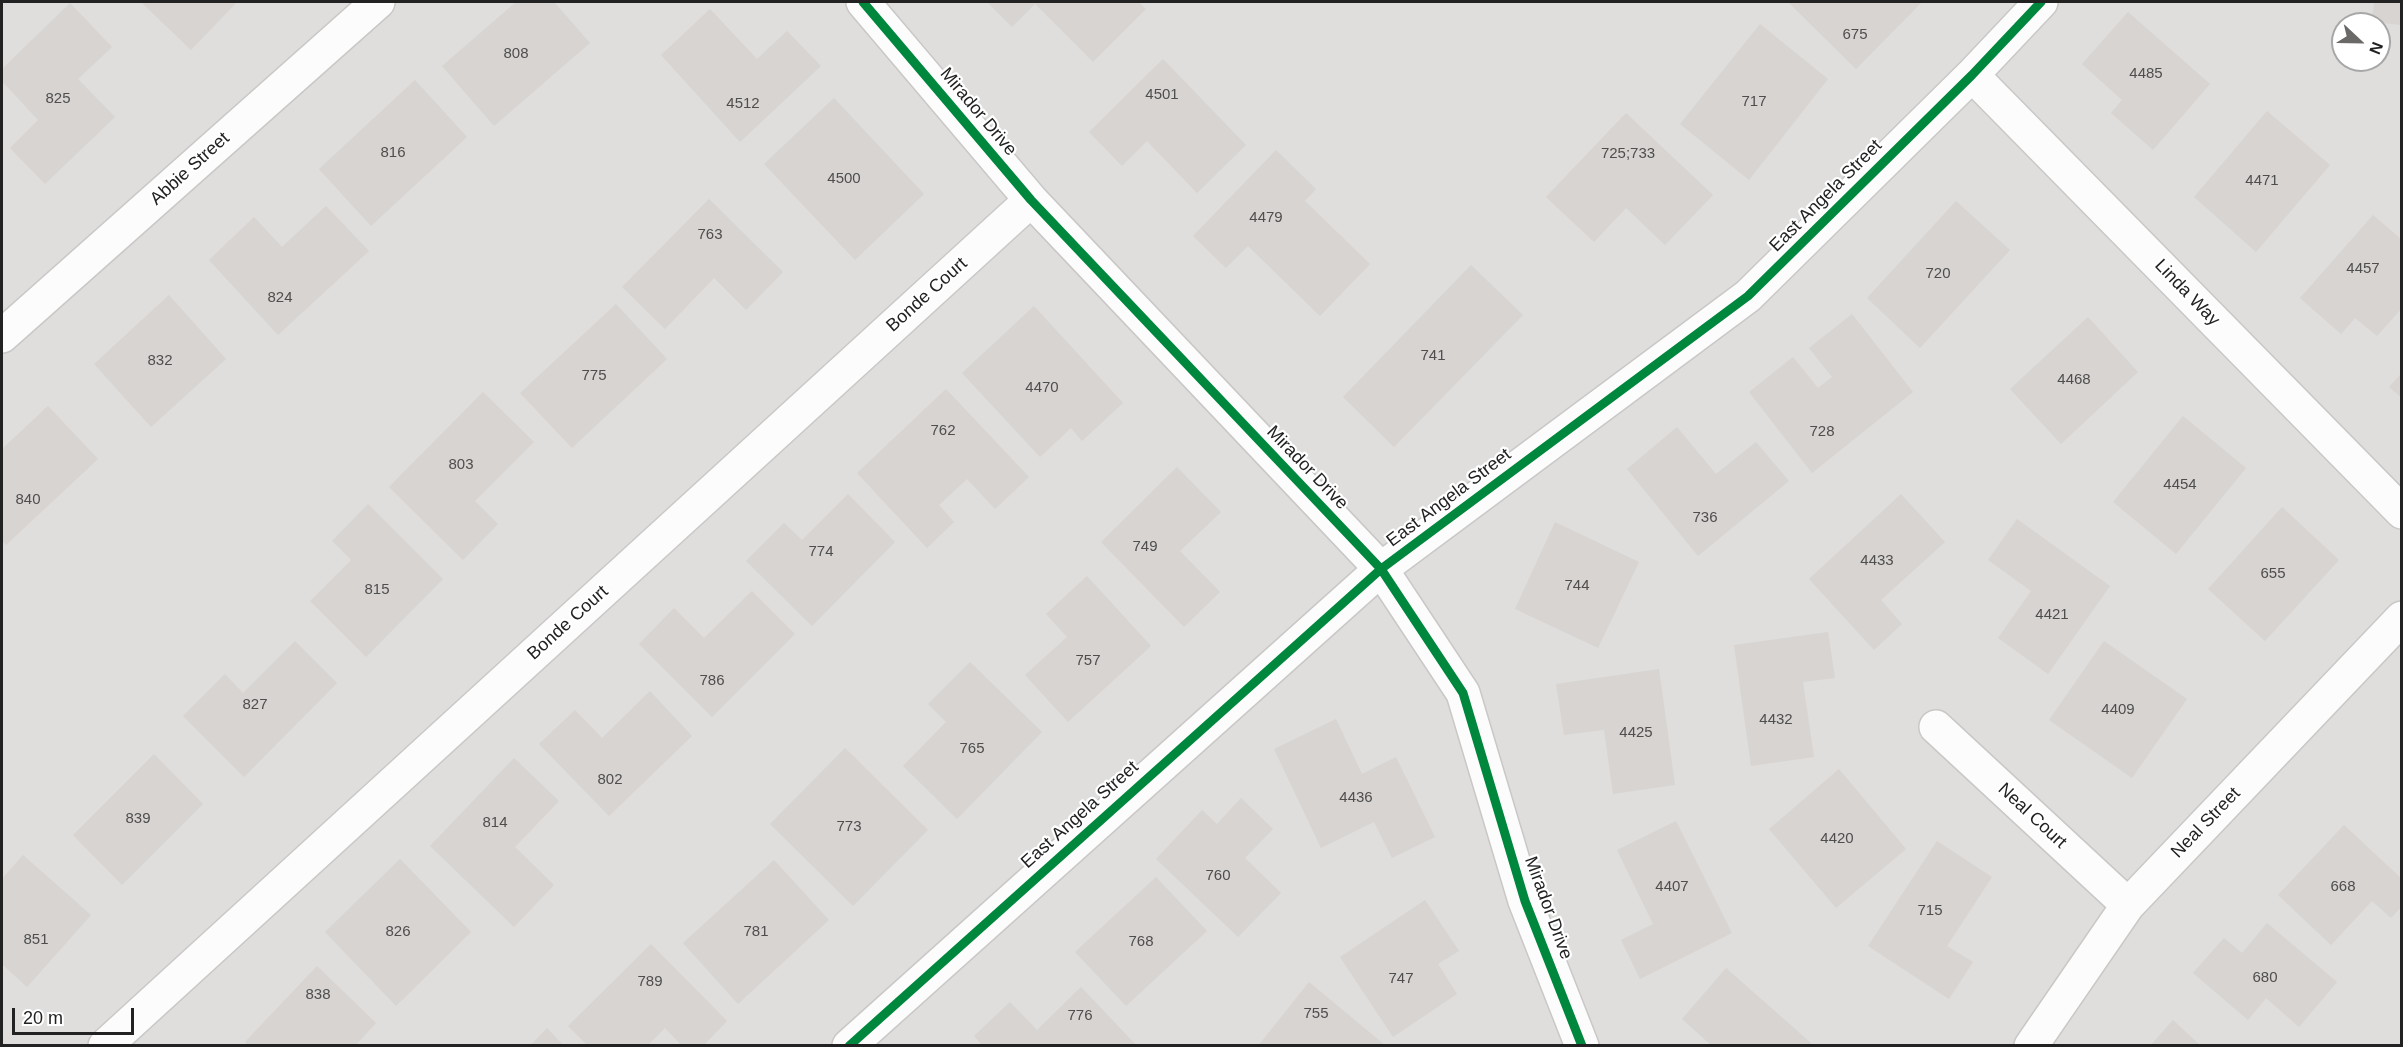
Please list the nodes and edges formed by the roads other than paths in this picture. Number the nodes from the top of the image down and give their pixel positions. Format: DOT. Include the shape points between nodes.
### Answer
graph roads {
  1 [pos="378,2"];
  2 [pos="863,2"];
  3 [pos="2041,2"];
  4 [pos="1972,75"];
  5 [pos="1030,200"];
  6 [pos="2,336"];
  7 [pos="2402,512"];
  8 [pos="1381,569"];
  9 [pos="2402,618"];
  10 [pos="1936,727"];
  11 [pos="2127,904"];
  12 [pos="1579,1045"];
  13 [pos="105,1046"];
  14 [pos="849,1046"];
  15 [pos="2031,1046"];
  1 -- 6 [label="street, Abbie Street"];
  2 -- 5 [label="street, Mirador Drive"];
  3 -- 4 [label="street, East Angela Street"];
  4 -- 7 [label="street, Linda Way"];
  4 -- 8 [label="street, East Angela Street" via="1748,296"];
  5 -- 8 [label="street, Mirador Drive"];
  5 -- 13 [label="street, Bonde Court"];
  8 -- 12 [label="street, Mirador Drive" via="1463,693 1525,902"];
  8 -- 14 [label="street, East Angela Street"];
  9 -- 11 [label="street, Neal Street"];
  10 -- 11 [label="street, Neal Court"];
  11 -- 15 [label="street, Neal Street"];
}
